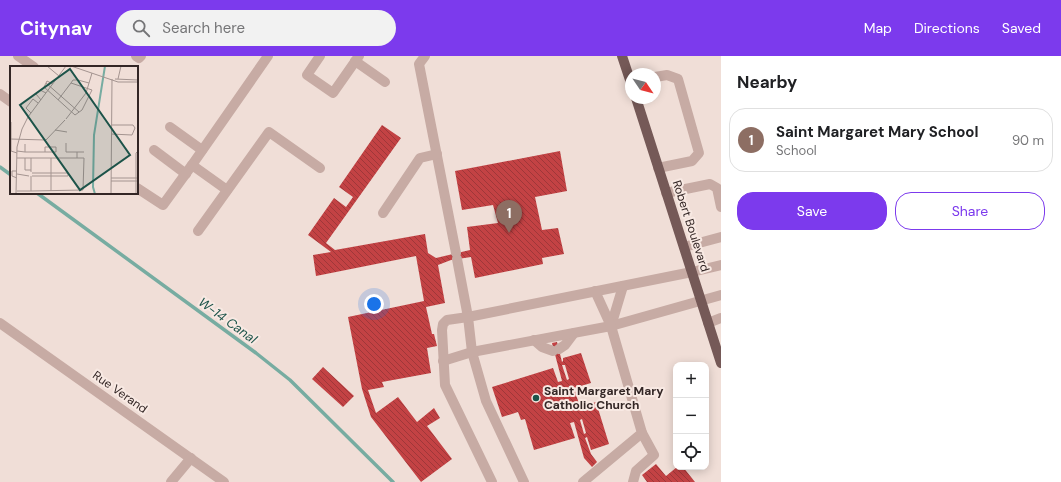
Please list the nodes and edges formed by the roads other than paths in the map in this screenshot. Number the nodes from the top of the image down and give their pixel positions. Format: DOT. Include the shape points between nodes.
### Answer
graph roads {
  1 [pos="18,56"];
  2 [pos="268,56"];
  3 [pos="320,56"];
  4 [pos="425,56"];
  5 [pos="622,56"];
  6 [pos="357,59"];
  7 [pos="33,66"];
  8 [pos="626,68"];
  9 [pos="661,76"];
  10 [pos="384,82"];
  11 [pos="0,94"];
  12 [pos="10,101"];
  13 [pos="638,104"];
  14 [pos="170,127"];
  15 [pos="154,150"];
  16 [pos="202,150"];
  17 [pos="436,154"];
  18 [pos="192,165"];
  19 [pos="320,168"];
  20 [pos="658,168"];
  21 [pos="186,174"];
  22 [pos="138,189"];
  23 [pos="227,190"];
  24 [pos="666,193"];
  25 [pos="721,206"];
  26 [pos="383,213"];
  27 [pos="198,231"];
  28 [pos="721,237"];
  29 [pos="684,247"];
  30 [pos="721,265"];
  31 [pos="692,272"];
  32 [pos="623,286"];
  33 [pos="595,291"];
  34 [pos="721,295"];
  35 [pos="701,301"];
  36 [pos="468,317"];
  37 [pos="721,318"];
  38 [pos="708,322"];
  39 [pos="0,324"];
  40 [pos="610,326"];
  41 [pos="574,333"];
  42 [pos="534,340"];
  43 [pos="472,352"];
  44 [pos="720,357"];
  45 [pos="444,360"];
  46 [pos="642,433"];
  47 [pos="191,458"];
  48 [pos="171,482"];
  49 [pos="224,482"];
  50 [pos="492,482"];
  51 [pos="524,482"];
  52 [pos="583,482"];
  53 [pos="633,482"];
  1 -- 7 [label="street"];
  2 -- 16 [label="street"];
  3 -- 6 [label="street" via="307,75 333,93"];
  4 -- 17 [label="street" via="419,64"];
  5 -- 8 [label="main road"];
  6 -- 10 [label="street"];
  9 -- 20 [label="street" via="667,75 678,79 699,153 692,161"];
  11 -- 12 [label="street"];
  13 -- 20 [label="main road, Robert Boulevard"];
  14 -- 16 [label="street"];
  15 -- 21 [label="street"];
  16 -- 18 [label="street"];
  17 -- 26 [label="street" via="420,158"];
  17 -- 36 [label="street"];
  18 -- 21 [label="street"];
  18 -- 23 [label="street"];
  19 -- 23 [label="street" via="268,132"];
  20 -- 24 [label="main road, Robert Boulevard"];
  21 -- 22 [label="street" via="163,205"];
  23 -- 27 [label="street"];
  24 -- 25 [label="street" via="710,184 716,188"];
  24 -- 29 [label="main road, Robert Boulevard"];
  28 -- 29 [label="street"];
  29 -- 31 [label="main road, Robert Boulevard"];
  30 -- 31 [label="street"];
  31 -- 32 [label="street"];
  31 -- 35 [label="main road, Robert Boulevard"];
  32 -- 33 [label="street"];
  32 -- 40 [label="street"];
  33 -- 36 [label="street"];
  33 -- 40 [label="street"];
  34 -- 35 [label="street"];
  35 -- 38 [label="main road, Robert Boulevard"];
  35 -- 40 [label="street"];
  36 -- 43 [label="street"];
  36 -- 45 [label="street" via="447,320 443,324"];
  37 -- 38 [label="street"];
  38 -- 44 [label="main road, Robert Boulevard"];
  39 -- 47 [label="street, Rue Verand"];
  40 -- 41 [label="street"];
  40 -- 46 [label="street"];
  41 -- 42 [label="street"];
  41 -- 42 [label="street" via="566,345 556,350 542,347"];
  42 -- 43 [label="street"];
  43 -- 45 [label="street"];
  43 -- 51 [label="street" via="486,401"];
  45 -- 50 [label="street" via="445,384"];
  46 -- 52 [label="street"];
  46 -- 53 [label="street" via="654,455 636,471"];
  47 -- 48 [label="street"];
  47 -- 49 [label="street, Rue Verand"];
}
